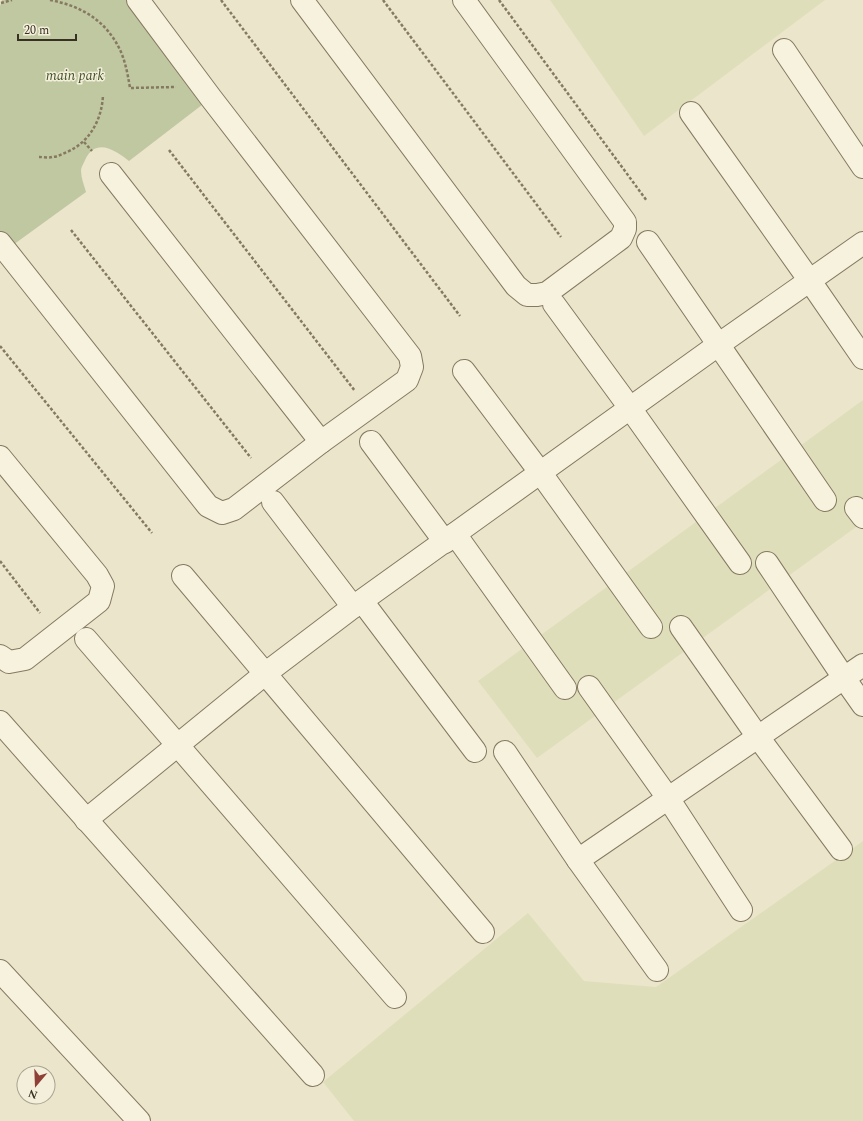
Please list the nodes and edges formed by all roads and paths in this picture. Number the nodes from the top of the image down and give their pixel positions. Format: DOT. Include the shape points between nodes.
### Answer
graph roads {
  1 [pos="12,0"];
  2 [pos="50,0"];
  3 [pos="138,0"];
  4 [pos="221,0"];
  5 [pos="302,0"];
  6 [pos="383,0"];
  7 [pos="464,0"];
  8 [pos="500,0"];
  9 [pos="1,3"];
  10 [pos="784,50"];
  11 [pos="177,87"];
  12 [pos="103,95"];
  13 [pos="692,113"];
  14 [pos="84,142"];
  15 [pos="169,150"];
  16 [pos="92,151"];
  17 [pos="39,157"];
  18 [pos="863,167"];
  19 [pos="111,174"];
  20 [pos="647,201"];
  21 [pos="71,230"];
  22 [pos="560,237"];
  23 [pos="648,242"];
  24 [pos="0,243"];
  25 [pos="863,243"];
  26 [pos="810,281"];
  27 [pos="554,304"];
  28 [pos="460,316"];
  29 [pos="718,345"];
  30 [pos="0,346"];
  31 [pos="863,358"];
  32 [pos="464,371"];
  33 [pos="356,391"];
  34 [pos="630,408"];
  35 [pos="321,442"];
  36 [pos="371,442"];
  37 [pos="0,456"];
  38 [pos="251,458"];
  39 [pos="540,472"];
  40 [pos="825,500"];
  41 [pos="273,502"];
  42 [pos="152,533"];
  43 [pos="450,538"];
  44 [pos="0,561"];
  45 [pos="740,563"];
  46 [pos="767,563"];
  47 [pos="183,576"];
  48 [pos="357,604"];
  49 [pos="40,613"];
  50 [pos="651,627"];
  51 [pos="681,627"];
  52 [pos="86,639"];
  53 [pos="0,656"];
  54 [pos="863,665"];
  55 [pos="266,673"];
  56 [pos="844,678"];
  57 [pos="588,687"];
  58 [pos="566,688"];
  59 [pos="863,705"];
  60 [pos="0,722"];
  61 [pos="758,737"];
  62 [pos="177,746"];
  63 [pos="476,750"];
  64 [pos="505,752"];
  65 [pos="668,798"];
  66 [pos="86,820"];
  67 [pos="841,850"];
  68 [pos="578,860"];
  69 [pos="741,910"];
  70 [pos="483,932"];
  71 [pos="657,970"];
  72 [pos="0,971"];
  73 [pos="395,997"];
  74 [pos="313,1075"];
  75 [pos="139,1121"];
  1 -- 9 [label="path"];
  2 -- 11 [label="path" via="81,9 97,20 111,35 121,52 130,88"];
  3 -- 35 [label="street" via="410,356 412,367 407,380"];
  4 -- 28 [label="path"];
  5 -- 7 [label="street" via="516,286 528,295 537,295 547,292 621,238 625,222"];
  6 -- 22 [label="path"];
  8 -- 20 [label="path"];
  10 -- 18 [label="street"];
  12 -- 14 [label="path" via="103,105 96,124"];
  13 -- 26 [label="street"];
  14 -- 16 [label="path"];
  14 -- 17 [label="path" via="73,150 52,158"];
  15 -- 33 [label="path"];
  19 -- 35 [label="street"];
  21 -- 38 [label="path"];
  23 -- 29 [label="street"];
  24 -- 35 [label="street" via="208,506 222,513 234,509"];
  25 -- 26 [label="street"];
  26 -- 29 [label="street"];
  26 -- 31 [label="street"];
  27 -- 34 [label="street"];
  29 -- 34 [label="street"];
  29 -- 40 [label="street"];
  30 -- 42 [label="path"];
  32 -- 39 [label="street"];
  34 -- 39 [label="street"];
  34 -- 45 [label="street"];
  36 -- 43 [label="street"];
  37 -- 53 [label="street" via="97,575 103,586 99,601 25,659 9,662"];
  39 -- 43 [label="street"];
  39 -- 50 [label="street"];
  41 -- 48 [label="street"];
  43 -- 48 [label="street"];
  43 -- 58 [label="street"];
  44 -- 49 [label="path"];
  46 -- 56 [label="street"];
  47 -- 55 [label="street"];
  48 -- 55 [label="street"];
  48 -- 63 [label="street"];
  51 -- 61 [label="street"];
  52 -- 62 [label="street"];
  54 -- 56 [label="street"];
  55 -- 62 [label="street"];
  55 -- 70 [label="street"];
  56 -- 59 [label="street"];
  56 -- 61 [label="street"];
  57 -- 65 [label="street"];
  60 -- 66 [label="street"];
  61 -- 65 [label="street"];
  61 -- 67 [label="street"];
  62 -- 66 [label="street"];
  62 -- 73 [label="street"];
  64 -- 68 [label="street"];
  65 -- 68 [label="street"];
  65 -- 69 [label="street"];
  66 -- 74 [label="street"];
  68 -- 71 [label="street"];
  72 -- 75 [label="street"];
}
